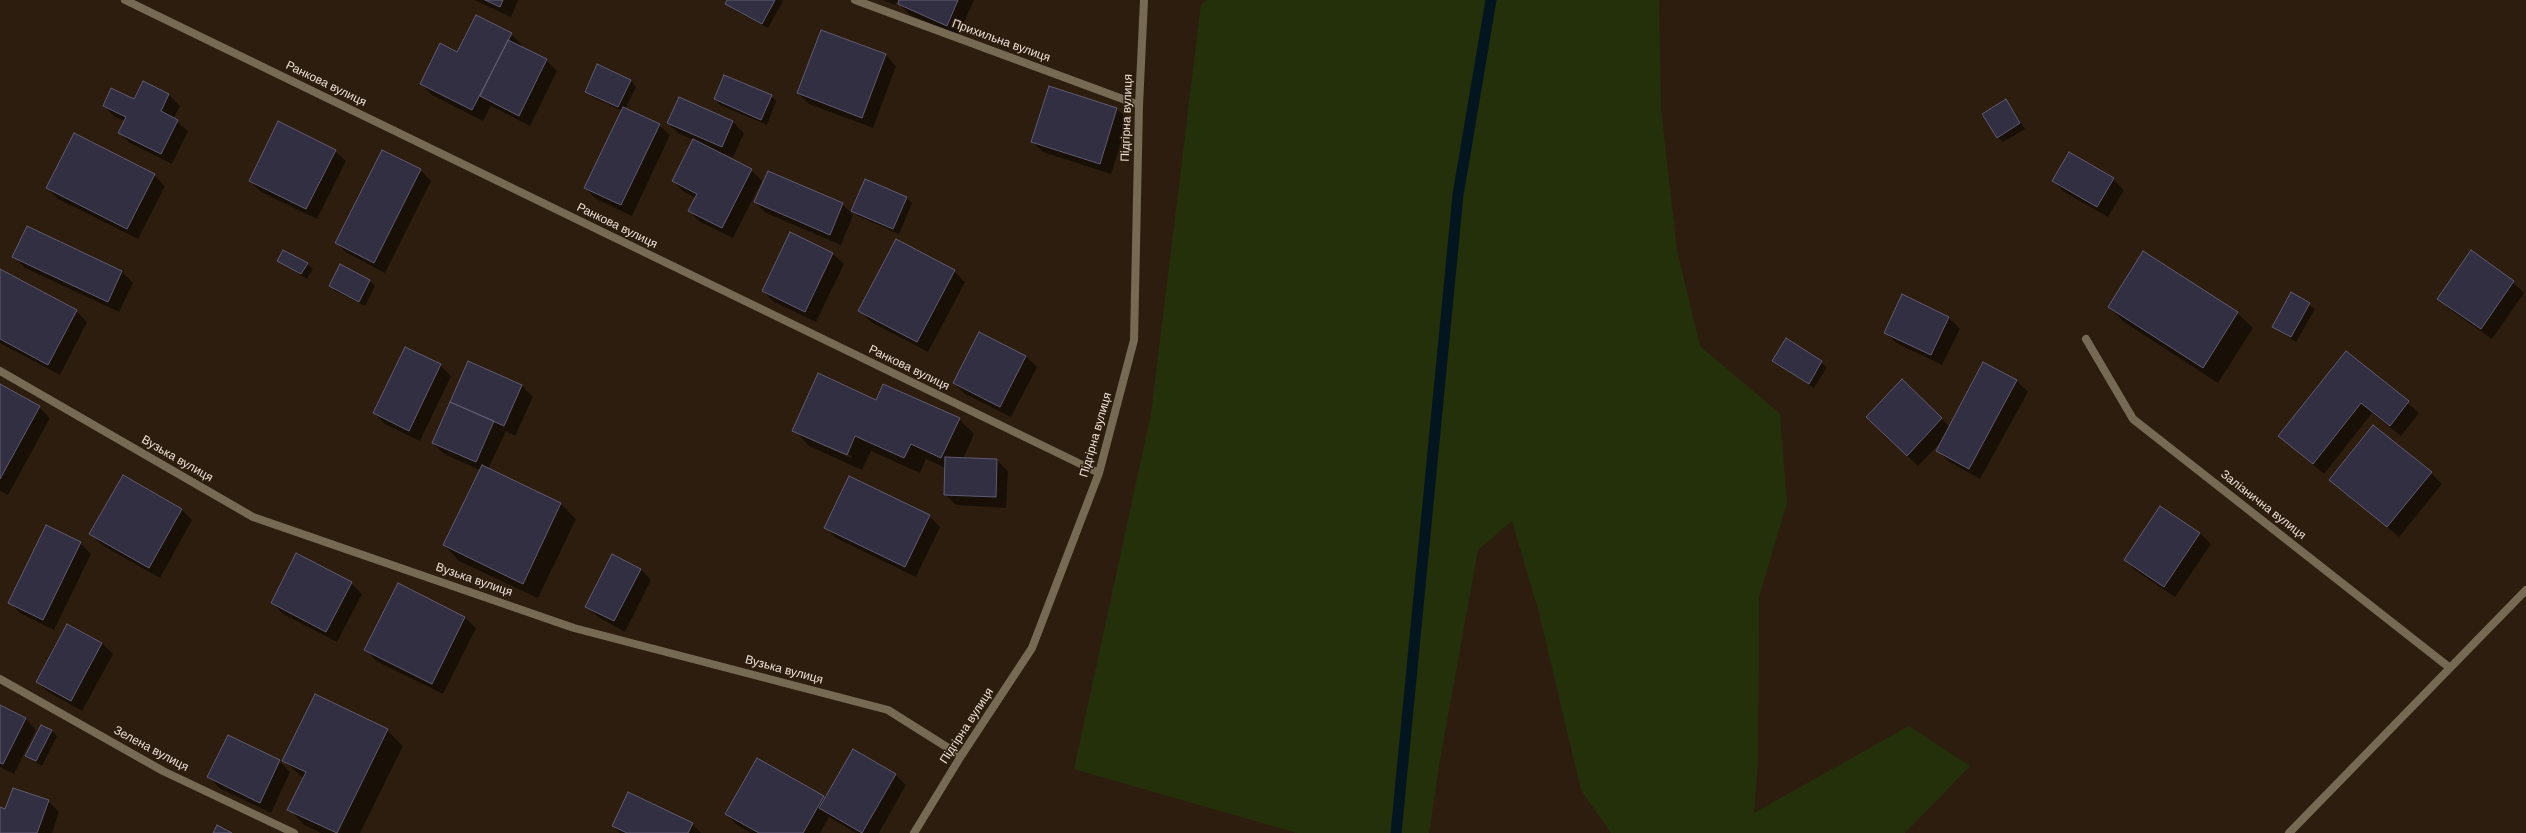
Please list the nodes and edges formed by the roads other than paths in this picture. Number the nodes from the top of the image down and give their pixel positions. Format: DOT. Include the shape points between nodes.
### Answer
graph roads {
  1 [pos="125,0"];
  2 [pos="855,0"];
  3 [pos="1144,0"];
  4 [pos="1139,105"];
  5 [pos="2086,339"];
  6 [pos="0,371"];
  7 [pos="1099,473"];
  8 [pos="2526,590"];
  9 [pos="2450,668"];
  10 [pos="0,679"];
  11 [pos="961,756"];
  12 [pos="294,833"];
  13 [pos="914,833"];
  14 [pos="2289,833"];
  1 -- 7 [label="street, Ранкова вулиця"];
  2 -- 4 [label="street, Прихильна вулиця"];
  3 -- 4 [label="street, Підгірна вулиця"];
  4 -- 7 [label="street, Підгірна вулиця" via="1134,340"];
  5 -- 9 [label="street, Залізнична вулиця" via="2133,418"];
  6 -- 11 [label="street, Вузька вулиця" via="253,516 574,628 888,710"];
  7 -- 11 [label="street, Підгірна вулиця" via="1032,648"];
  8 -- 9 [label="street"];
  9 -- 14 [label="street"];
  10 -- 12 [label="street, Зелена вулиця" via="163,771"];
  11 -- 13 [label="street, Підгірна вулиця"];
}
